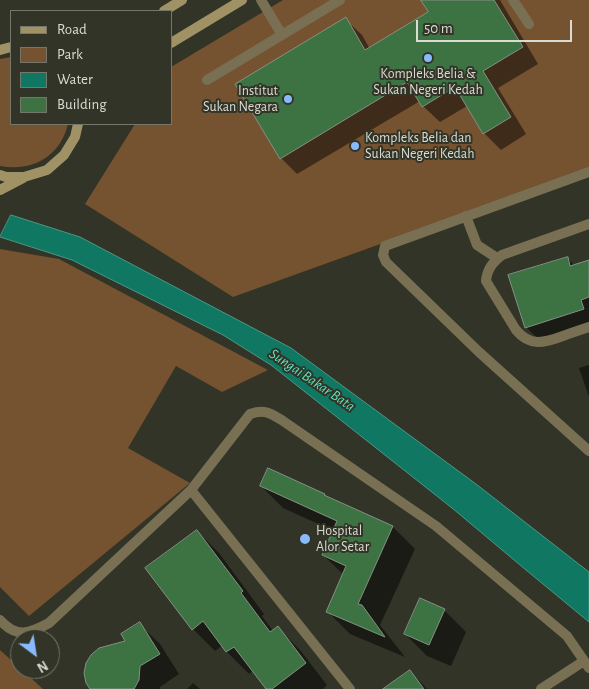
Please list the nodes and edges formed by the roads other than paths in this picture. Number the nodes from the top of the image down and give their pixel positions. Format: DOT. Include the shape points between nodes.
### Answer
graph roads {
  1 [pos="182,0"];
  2 [pos="242,0"];
  3 [pos="261,0"];
  4 [pos="340,0"];
  5 [pos="513,0"];
  6 [pos="166,10"];
  7 [pos="529,24"];
  8 [pos="282,35"];
  9 [pos="172,42"];
  10 [pos="207,80"];
  11 [pos="78,125"];
  12 [pos="589,172"];
  13 [pos="0,176"];
  14 [pos="24,177"];
  15 [pos="0,190"];
  16 [pos="466,216"];
  17 [pos="589,224"];
  18 [pos="497,258"];
  19 [pos="589,326"];
  20 [pos="589,452"];
  21 [pos="191,490"];
  22 [pos="0,620"];
  23 [pos="586,664"];
  24 [pos="350,689"];
  25 [pos="542,689"];
  1 -- 6 [label="main road"];
  2 -- 9 [label="main road"];
  3 -- 8 [label="lane"];
  4 -- 8 [label="lane"];
  5 -- 7 [label="lane"];
  8 -- 10 [label="lane"];
  11 -- 14 [label="main road" via="64,155 47,170"];
  12 -- 16 [label="lane"];
  13 -- 14 [label="main road"];
  14 -- 15 [label="main road"];
  16 -- 18 [label="lane" via="477,245"];
  16 -- 20 [label="lane" via="385,246 384,259 479,352"];
  17 -- 18 [label="lane"];
  18 -- 19 [label="lane" via="486,281 520,335 547,342"];
  21 -- 22 [label="lane" via="48,623 35,631 20,633 6,627"];
  21 -- 23 [label="lane" via="250,414 261,410 273,414 436,526 568,636"];
  21 -- 24 [label="lane"];
  23 -- 25 [label="lane"];
}
